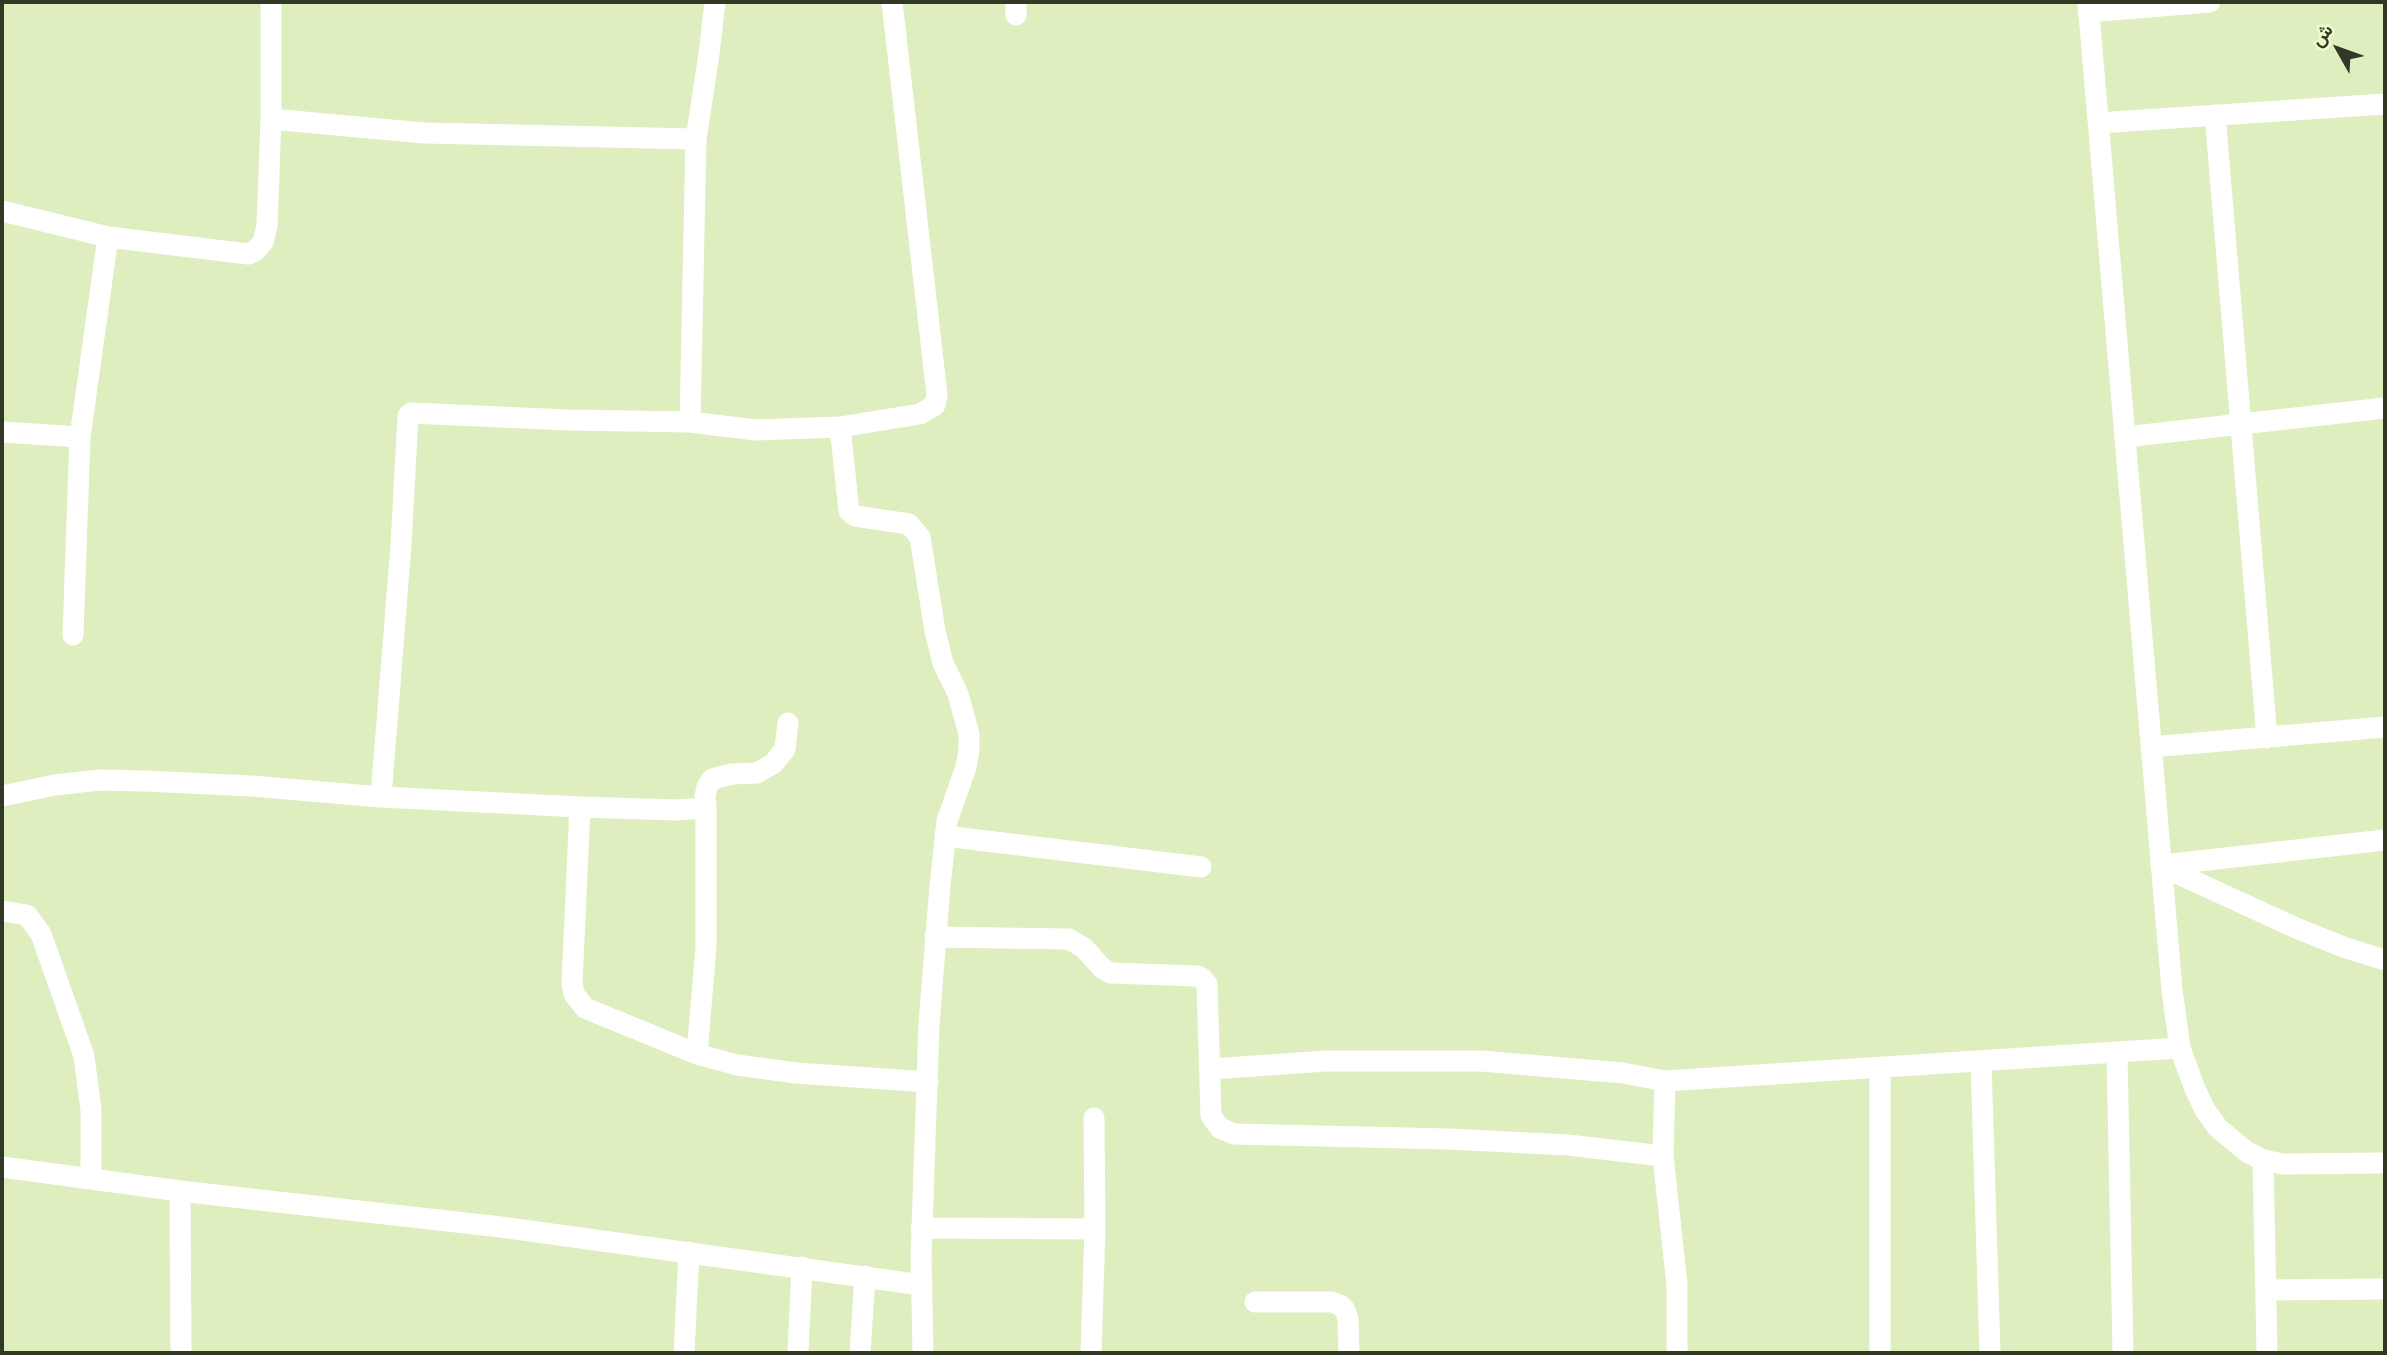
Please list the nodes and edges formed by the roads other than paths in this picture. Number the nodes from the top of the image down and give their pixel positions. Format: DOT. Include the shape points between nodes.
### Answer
graph roads {
  1 [pos="271,2"];
  2 [pos="715,2"];
  3 [pos="892,2"];
  4 [pos="2210,2"];
  5 [pos="2088,7"];
  6 [pos="2385,104"];
  7 [pos="2215,115"];
  8 [pos="271,119"];
  9 [pos="2098,123"];
  10 [pos="696,139"];
  11 [pos="2,211"];
  12 [pos="108,237"];
  13 [pos="2385,408"];
  14 [pos="690,422"];
  15 [pos="2241,424"];
  16 [pos="840,427"];
  17 [pos="2,432"];
  18 [pos="80,437"];
  19 [pos="2125,437"];
  20 [pos="73,635"];
  21 [pos="788,723"];
  22 [pos="2385,727"];
  23 [pos="2267,738"];
  24 [pos="2151,747"];
  25 [pos="2,796"];
  26 [pos="382,797"];
  27 [pos="580,807"];
  28 [pos="706,808"];
  29 [pos="946,836"];
  30 [pos="2385,840"];
  31 [pos="2161,866"];
  32 [pos="1201,867"];
  33 [pos="2,911"];
  34 [pos="935,937"];
  35 [pos="2385,960"];
  36 [pos="2180,1048"];
  37 [pos="2117,1052"];
  38 [pos="697,1054"];
  39 [pos="1981,1061"];
  40 [pos="1880,1067"];
  41 [pos="1211,1069"];
  42 [pos="1665,1081"];
  43 [pos="928,1082"];
  44 [pos="1094,1118"];
  45 [pos="1663,1156"];
  46 [pos="2263,1160"];
  47 [pos="2385,1163"];
  48 [pos="2,1167"];
  49 [pos="91,1177"];
  50 [pos="180,1191"];
  51 [pos="921,1228"];
  52 [pos="1095,1229"];
  53 [pos="690,1252"];
  54 [pos="802,1267"];
  55 [pos="865,1276"];
  56 [pos="922,1285"];
  57 [pos="2385,1289"];
  58 [pos="2266,1290"];
  59 [pos="1255,1302"];
  60 [pos="181,1353"];
  61 [pos="684,1353"];
  62 [pos="798,1353"];
  63 [pos="860,1353"];
  64 [pos="923,1353"];
  65 [pos="1091,1353"];
  66 [pos="1349,1353"];
  67 [pos="1677,1353"];
  68 [pos="1881,1353"];
  69 [pos="1990,1353"];
  70 [pos="2123,1353"];
  71 [pos="2267,1353"];
  1 -- 8 [label="street"];
  2 -- 10 [label="street"];
  3 -- 16 [label="street" via="937,395 935,405 920,414"];
  4 -- 5 [label="street"];
  5 -- 9 [label="street"];
  6 -- 7 [label="street"];
  7 -- 9 [label="street"];
  7 -- 15 [label="street"];
  8 -- 10 [label="street" via="424,133"];
  8 -- 12 [label="street" via="267,226 255,251 247,254"];
  9 -- 19 [label="street"];
  10 -- 14 [label="street"];
  11 -- 12 [label="street"];
  12 -- 18 [label="street"];
  13 -- 15 [label="street"];
  14 -- 16 [label="street" via="756,430"];
  14 -- 26 [label="street" via="409,414"];
  15 -- 19 [label="street"];
  15 -- 23 [label="street"];
  16 -- 29 [label="street" via="849,512 909,524 920,537 935,631 969,734 970,750"];
  17 -- 18 [label="street"];
  18 -- 20 [label="street"];
  19 -- 24 [label="street"];
  21 -- 28 [label="street" via="785,749 774,763 757,773 712,779"];
  22 -- 23 [label="street"];
  23 -- 24 [label="street"];
  24 -- 31 [label="street"];
  25 -- 26 [label="street" via="99,780"];
  26 -- 27 [label="street"];
  27 -- 28 [label="street"];
  27 -- 38 [label="street" via="575,994 585,1008"];
  28 -- 38 [label="street" via="706,947"];
  29 -- 32 [label="street"];
  29 -- 34 [label="street"];
  30 -- 31 [label="street"];
  31 -- 35 [label="street" via="2296,928"];
  31 -- 36 [label="street"];
  33 -- 49 [label="street" via="26,915 41,934 85,1056"];
  34 -- 41 [label="street" via="1069,939 1111,973 1200,977 1207,984"];
  34 -- 43 [label="street"];
  36 -- 37 [label="street"];
  36 -- 46 [label="street" via="2195,1089 2218,1128"];
  37 -- 39 [label="street"];
  37 -- 70 [label="street"];
  38 -- 43 [label="street" via="775,1071"];
  39 -- 40 [label="street"];
  39 -- 69 [label="street"];
  40 -- 42 [label="street"];
  40 -- 68 [label="street"];
  41 -- 42 [label="street" via="1326,1061 1481,1061"];
  41 -- 45 [label="street" via="1211,1116 1220,1128 1234,1134 1568,1145"];
  42 -- 45 [label="street"];
  43 -- 51 [label="street"];
  44 -- 52 [label="street"];
  45 -- 67 [label="street" via="1677,1285"];
  46 -- 47 [label="street" via="2283,1164"];
  46 -- 58 [label="street"];
  48 -- 49 [label="street"];
  49 -- 50 [label="street"];
  50 -- 53 [label="street"];
  50 -- 60 [label="street"];
  51 -- 52 [label="street"];
  51 -- 56 [label="street"];
  52 -- 65 [label="street"];
  53 -- 54 [label="street"];
  53 -- 61 [label="street"];
  54 -- 55 [label="street"];
  54 -- 62 [label="street"];
  55 -- 56 [label="street"];
  55 -- 63 [label="street"];
  56 -- 64 [label="street"];
  57 -- 58 [label="street"];
  58 -- 71 [label="street"];
  59 -- 66 [label="street" via="1340,1305 1348,1319"];
}
